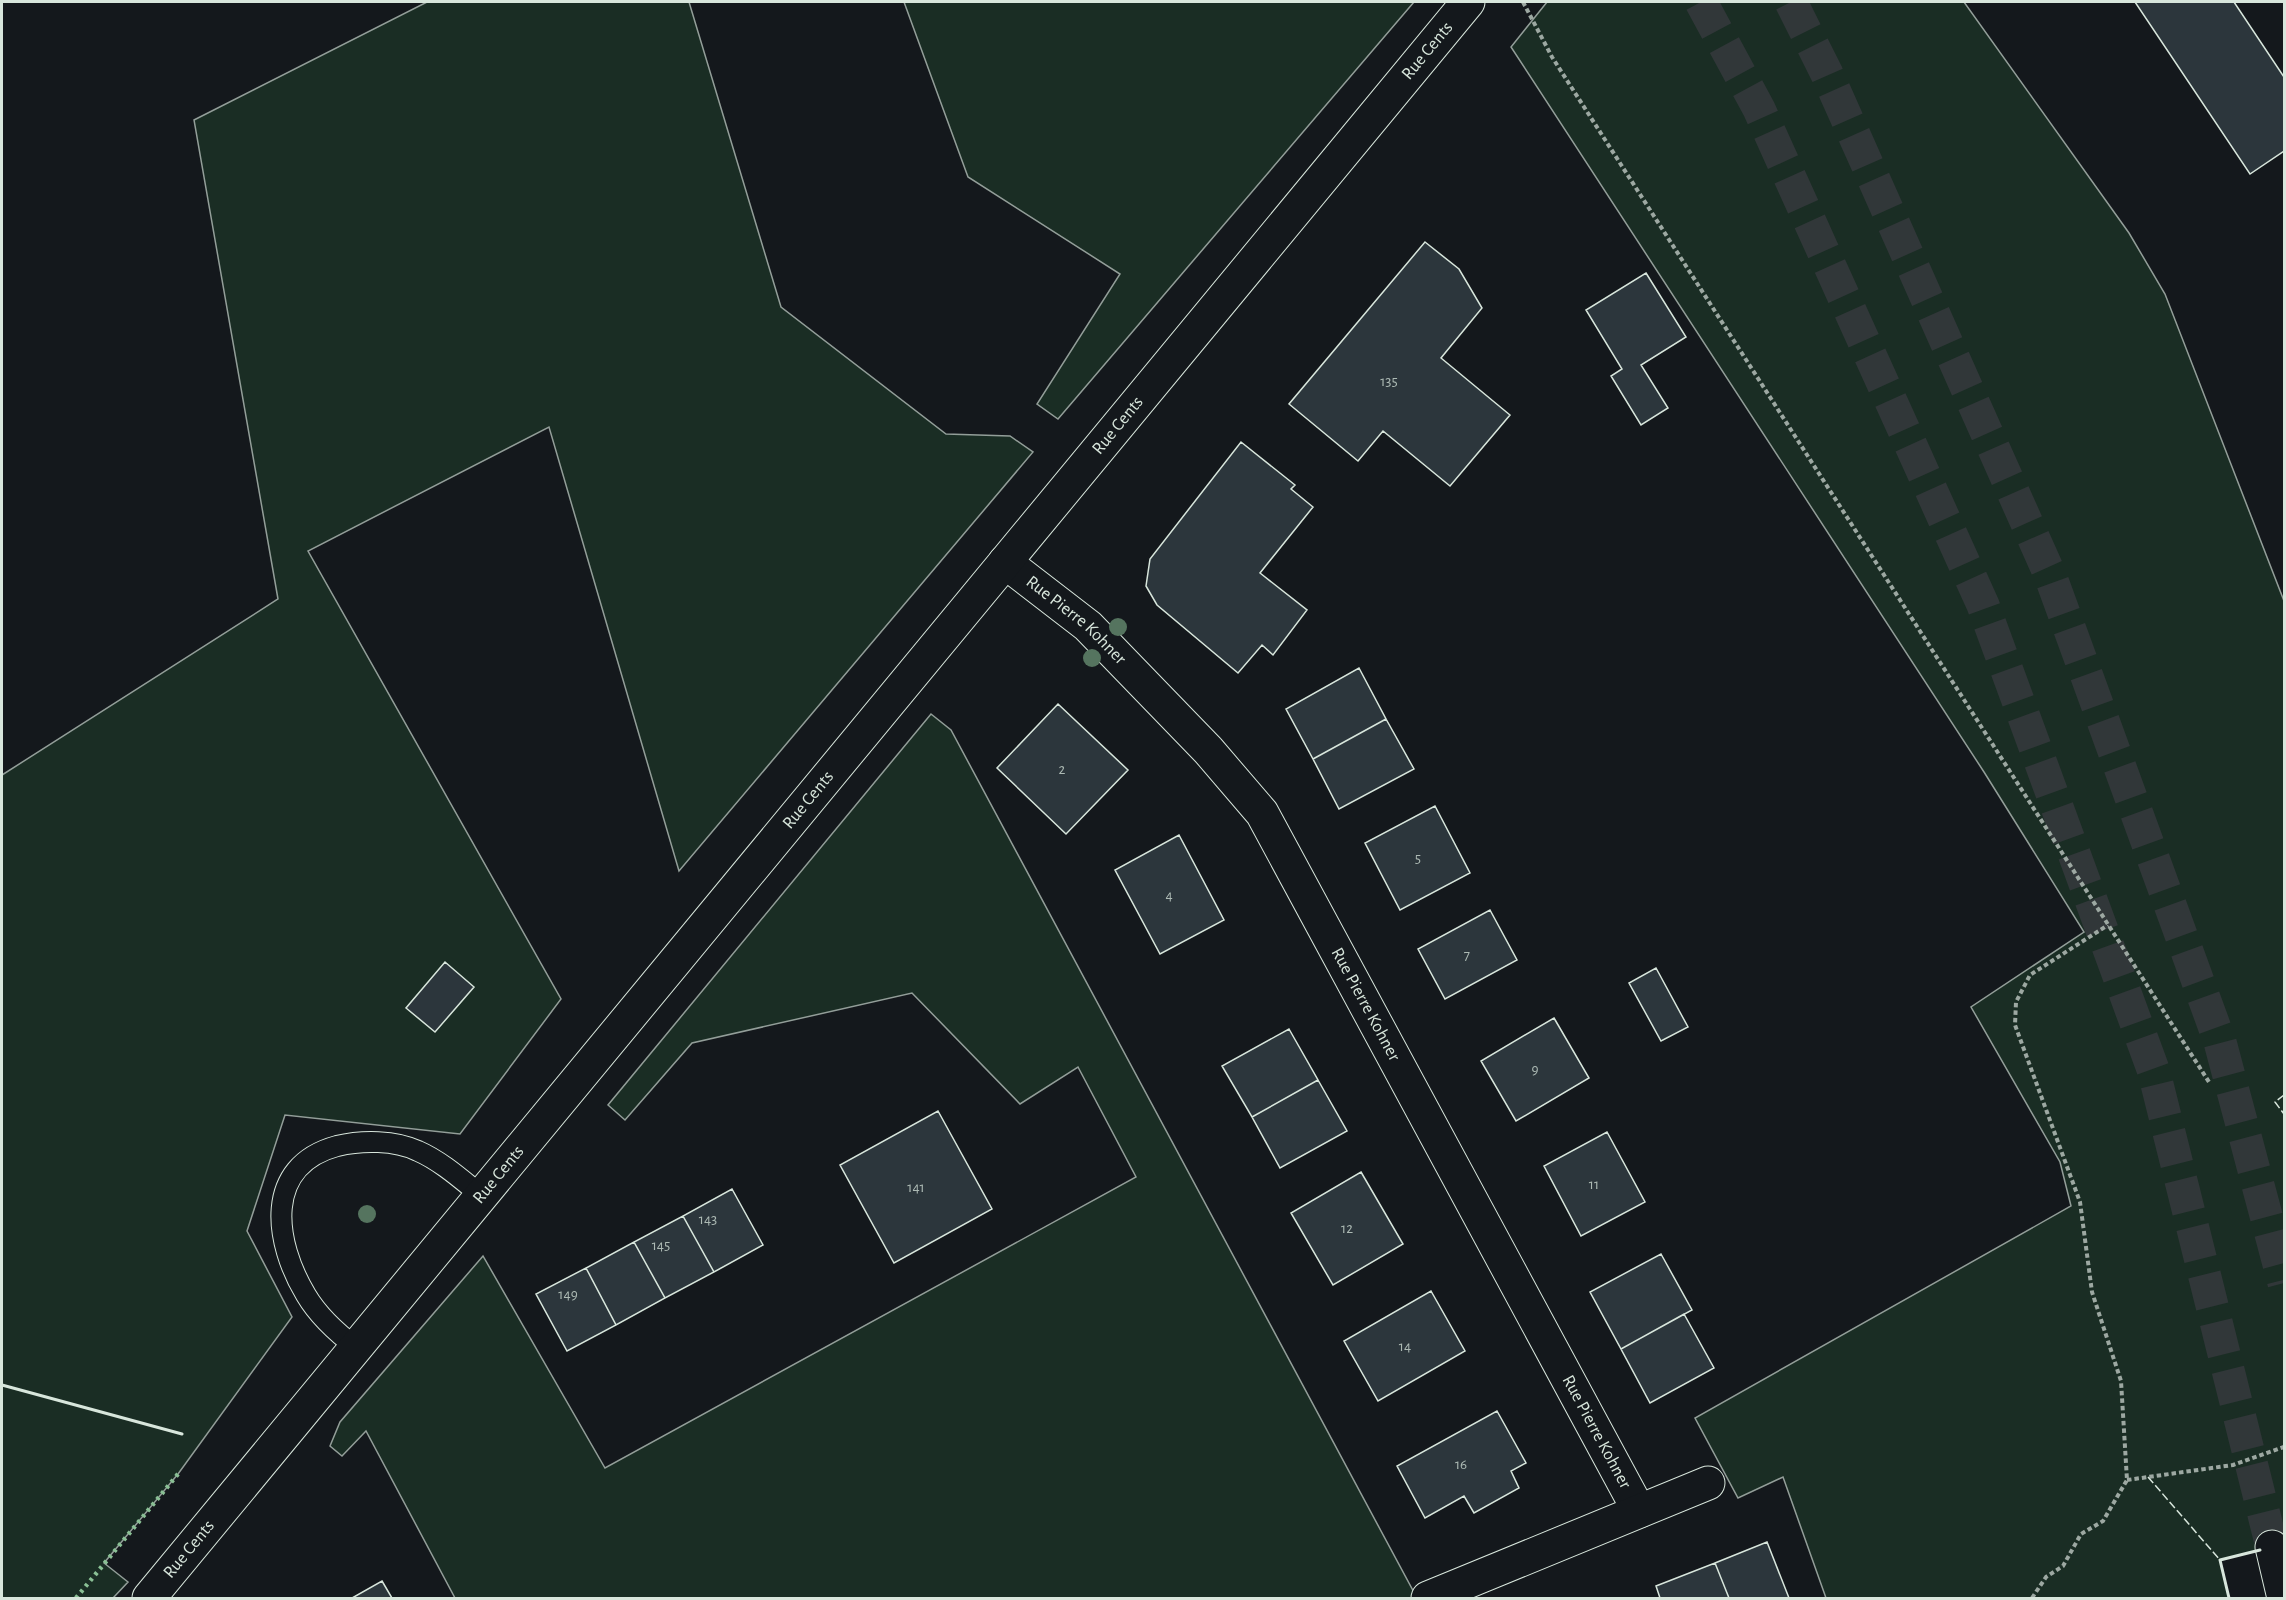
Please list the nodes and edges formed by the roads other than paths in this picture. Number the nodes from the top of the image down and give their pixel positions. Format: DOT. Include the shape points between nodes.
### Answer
graph roads {
  1 [pos="1468,2"];
  2 [pos="1005,562"];
  3 [pos="482,1196"];
  4 [pos="357,1348"];
  5 [pos="1708,1483"];
  6 [pos="1639,1511"];
  7 [pos="2272,1547"];
  8 [pos="150,1599"];
  9 [pos="1428,1599"];
  10 [pos="2284,1599"];
  1 -- 2 [label="main road, Rue Cents"];
  2 -- 3 [label="main road, Rue Cents"];
  2 -- 6 [label="main road, Rue Pierre Kohner" via="1088,626 1208,750 1262,813"];
  3 -- 4 [label="main road, Rue Cents"];
  3 -- 4 [label="lane" via="418,1150 386,1143 354,1142 321,1151 297,1168 282,1194 281,1228 289,1265 314,1306 334,1330"];
  4 -- 8 [label="main road, Rue Cents"];
  5 -- 6 [label="main road, Rue Pierre Kohner"];
  6 -- 9 [label="main road, Rue Pierre Kohner"];
  7 -- 10 [label="main road"];
}
